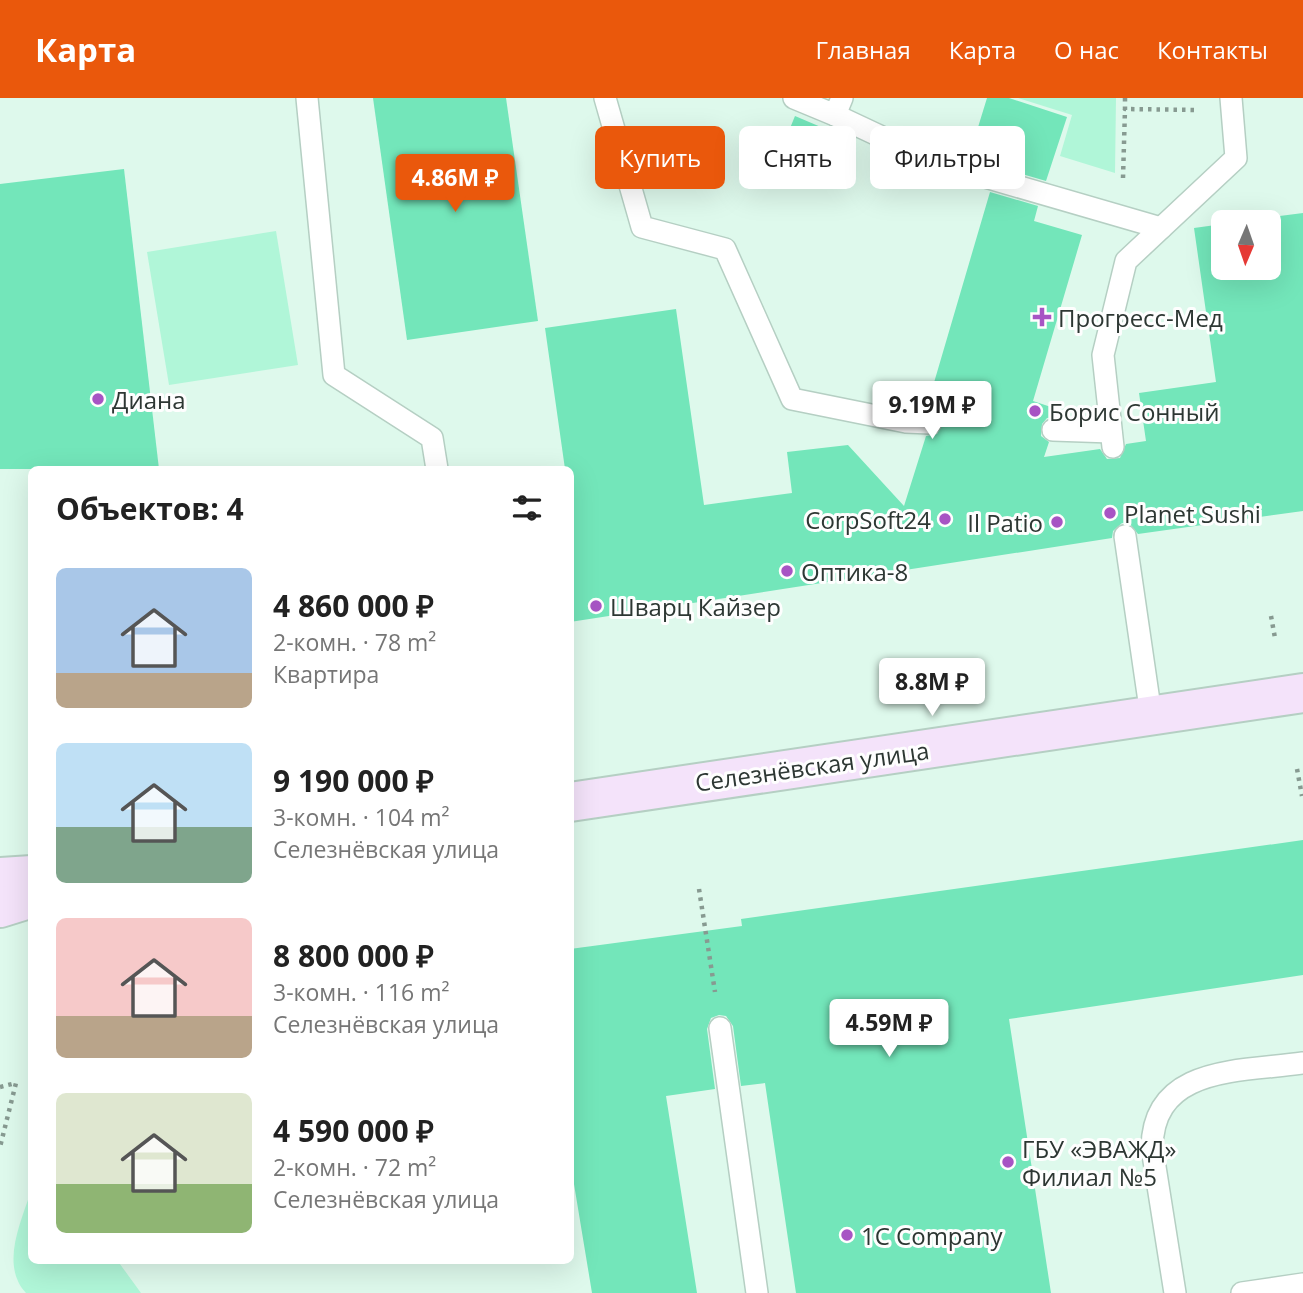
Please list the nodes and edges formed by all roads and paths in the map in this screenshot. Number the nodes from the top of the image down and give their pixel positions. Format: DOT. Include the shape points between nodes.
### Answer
graph roads {
  1 [pos="307,98"];
  2 [pos="605,98"];
  3 [pos="794,98"];
  4 [pos="1125,98"];
  5 [pos="1232,104"];
  6 [pos="838,107"];
  7 [pos="1125,109"];
  8 [pos="1122,216"];
  9 [pos="1161,228"];
  10 [pos="930,423"];
  11 [pos="1053,430"];
  12 [pos="437,466"];
  13 [pos="1125,536"];
  14 [pos="1271,616"];
  15 [pos="1275,638"];
  16 [pos="1303,693"];
  17 [pos="1151,715"];
  18 [pos="1297,769"];
  19 [pos="1302,796"];
  20 [pos="574,801"];
  21 [pos="28,874"];
  22 [pos="0,877"];
  23 [pos="699,889"];
  24 [pos="28,899"];
  25 [pos="0,908"];
  26 [pos="720,1028"];
  27 [pos="1303,1063"];
  28 [pos="0,1087"];
  29 [pos="0,1147"];
  30 [pos="1303,1284"];
  31 [pos="757,1293"];
  32 [pos="1175,1293"];
  33 [pos="1242,1293"];
  1 -- 12 [label="lane" via="334,375 432,438"];
  2 -- 10 [label="lane" via="642,227 725,249 792,399"];
  3 -- 6 [label="lane"];
  4 -- 7 [label="path"];
  5 -- 7 [label="path"];
  5 -- 9 [label="lane" via="1236,158"];
  6 -- 8 [label="lane" via="937,163"];
  7 -- 8 [label="path"];
  8 -- 9 [label="lane"];
  9 -- 11 [label="lane" via="1126,261 1103,355 1112,439"];
  13 -- 17 [label="lane"];
  14 -- 15 [label="path"];
  16 -- 17 [label="main road, Селезнёвская улица"];
  17 -- 20 [label="main road, Селезнёвская улица"];
  18 -- 19 [label="path"];
  21 -- 22 [label="main road"];
  23 -- 26 [label="path"];
  24 -- 25 [label="main road"];
  26 -- 31 [label="lane"];
  27 -- 32 [label="lane" via="1203,1078 1185,1084 1158,1110 1152,1148"];
  28 -- 29 [label="path" via="16,1083"];
  30 -- 33 [label="lane"];
}
